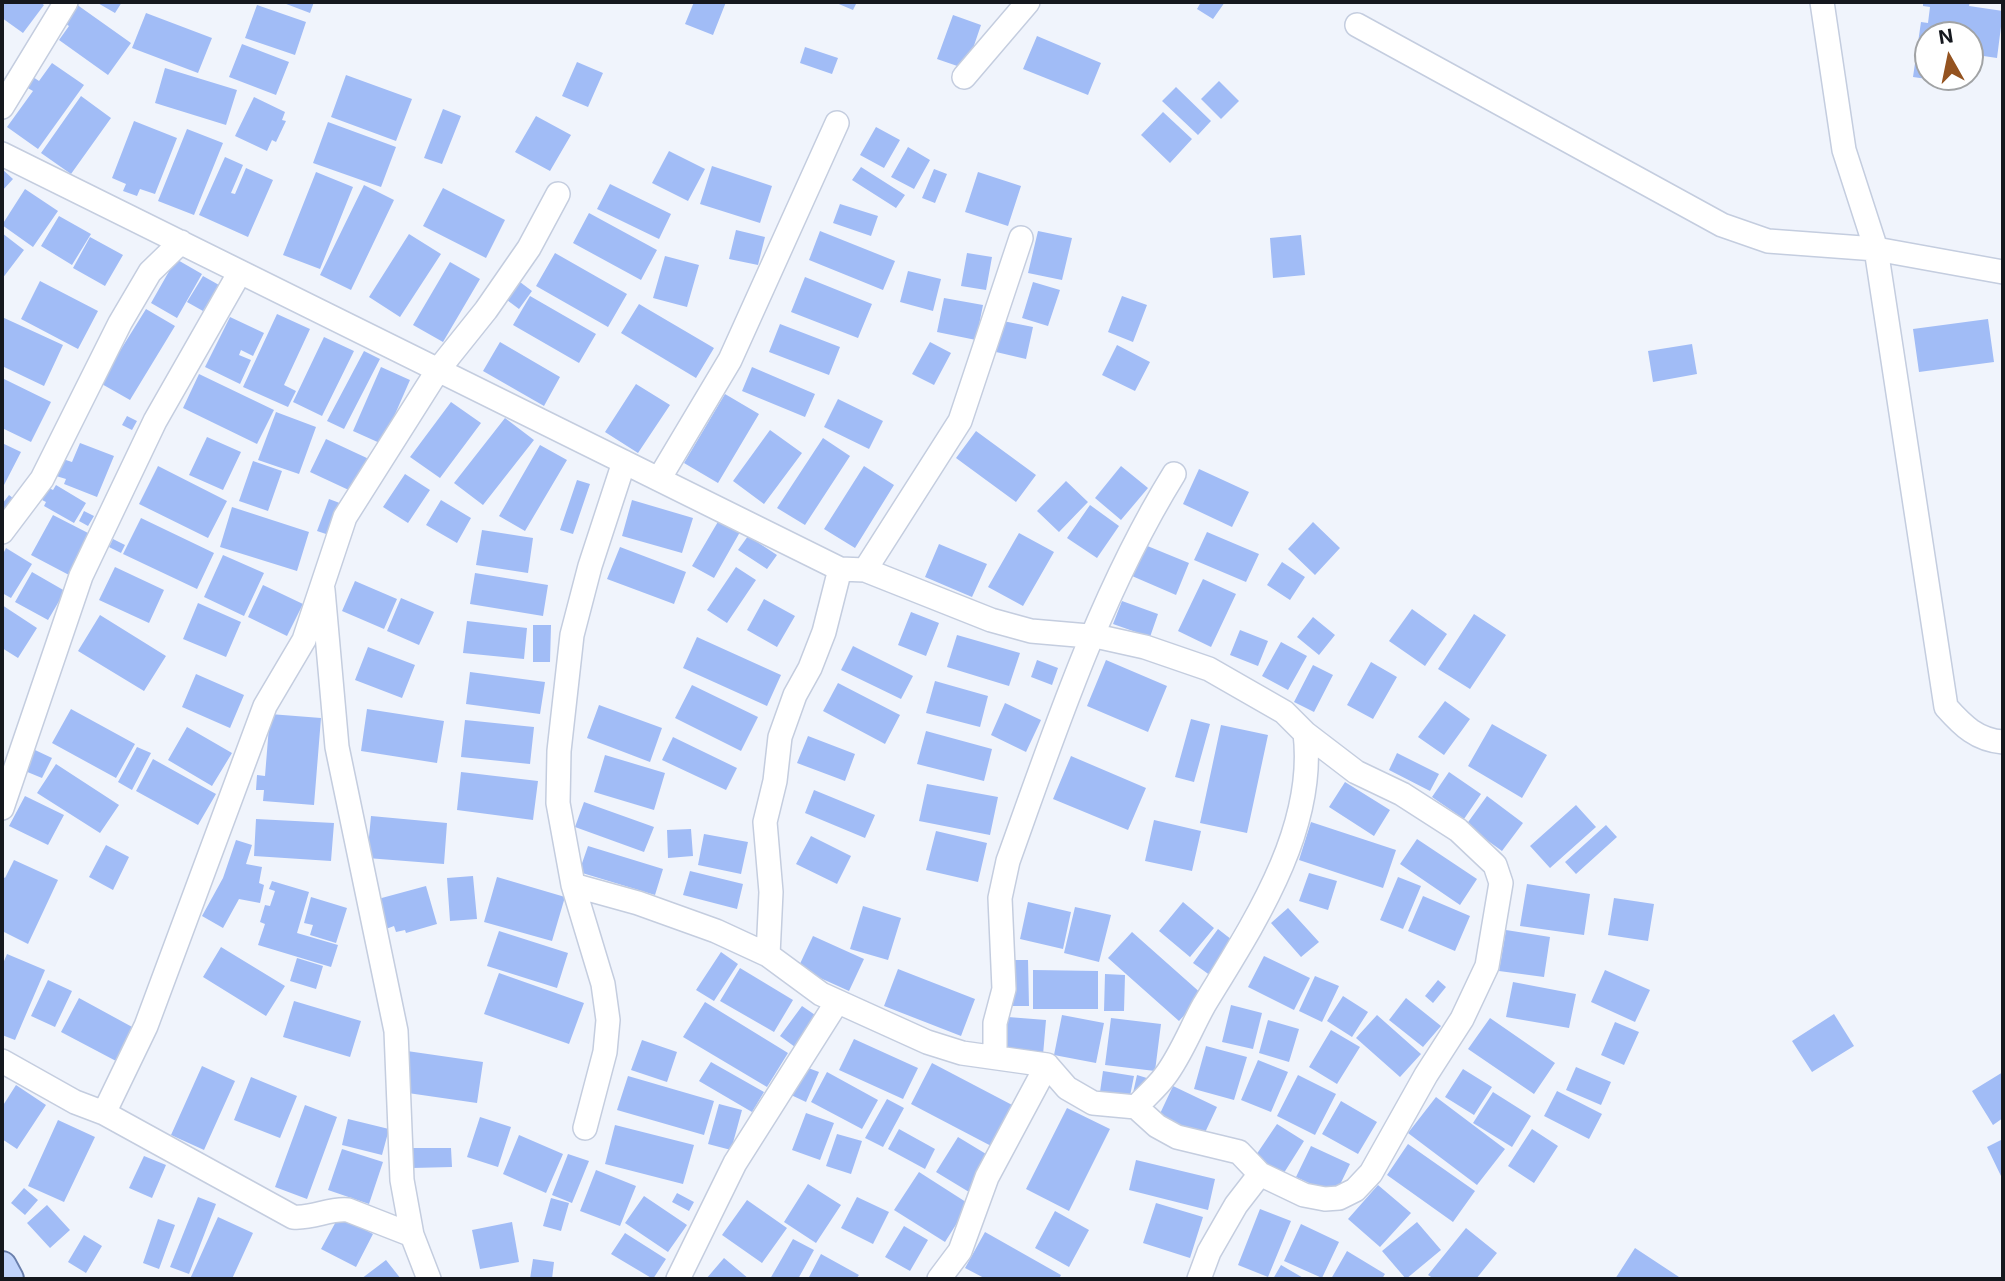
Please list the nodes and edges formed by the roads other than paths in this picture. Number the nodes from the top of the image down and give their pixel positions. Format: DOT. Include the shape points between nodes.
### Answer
graph roads {
  1 [pos="66,2"];
  2 [pos="1028,2"];
  3 [pos="1822,2"];
  4 [pos="1357,25"];
  5 [pos="964,77"];
  6 [pos="2,107"];
  7 [pos="837,123"];
  8 [pos="2,153"];
  9 [pos="558,194"];
  10 [pos="1021,238"];
  11 [pos="181,242"];
  12 [pos="1876,248"];
  13 [pos="240,272"];
  14 [pos="2003,272"];
  15 [pos="438,370"];
  16 [pos="624,462"];
  17 [pos="1174,474"];
  18 [pos="659,479"];
  19 [pos="2,531"];
  20 [pos="840,569"];
  21 [pos="865,570"];
  22 [pos="322,586"];
  23 [pos="1093,637"];
  24 [pos="1305,733"];
  25 [pos="2003,743"];
  26 [pos="2,808"];
  27 [pos="573,885"];
  28 [pos="768,955"];
  29 [pos="837,1002"];
  30 [pos="995,1057"];
  31 [pos="2,1061"];
  32 [pos="1047,1065"];
  33 [pos="1136,1107"];
  34 [pos="104,1113"];
  35 [pos="585,1128"];
  36 [pos="1260,1174"];
  37 [pos="412,1235"];
  38 [pos="2,1266"];
  39 [pos="9,1279"];
  40 [pos="429,1279"];
  41 [pos="678,1279"];
  42 [pos="939,1279"];
  43 [pos="1199,1279"];
  1 -- 6 [label="street"];
  2 -- 5 [label="street"];
  3 -- 12 [label="street" via="1844,150"];
  4 -- 12 [label="street" via="1723,225 1768,241"];
  7 -- 18 [label="street" via="730,360"];
  8 -- 11 [label="street"];
  9 -- 15 [label="street" via="529,248"];
  10 -- 21 [label="street" via="960,421"];
  11 -- 13 [label="street"];
  11 -- 19 [label="street" via="150,272 42,478"];
  12 -- 14 [label="street"];
  12 -- 25 [label="street" via="1946,707 1976,735"];
  13 -- 15 [label="street"];
  13 -- 26 [label="street" via="155,421 81,576"];
  15 -- 16 [label="street"];
  15 -- 22 [label="street" via="345,517"];
  16 -- 18 [label="street"];
  16 -- 27 [label="street" via="572,635 563,706 558,803"];
  17 -- 23 [label="street" via="1146,520"];
  18 -- 20 [label="street"];
  20 -- 21 [label="street"];
  20 -- 28 [label="street" via="824,632 780,737 765,822 771,892"];
  21 -- 23 [label="street" via="991,620 1031,631"];
  22 -- 34 [label="street" via="304,640 265,706 146,1026"];
  22 -- 37 [label="street" via="337,747 396,1031 402,1180"];
  23 -- 24 [label="street" via="1145,647 1209,669 1284,712"];
  23 -- 30 [label="street" via="1008,861 1000,898 1004,989 995,1023"];
  24 -- 33 [label="street" via="1306,771 1298,806 1287,852 1266,901 1166,1076"];
  24 -- 36 [label="street" via="1356,772 1402,794 1458,830 1495,865 1501,883 1487,966 1462,1019 1371,1173 1354,1190 1325,1199 1304,1195"];
  27 -- 28 [label="street" via="716,931"];
  27 -- 35 [label="street" via="603,984 608,1020 605,1052"];
  28 -- 29 [label="street"];
  29 -- 30 [label="street" via="927,1042"];
  29 -- 41 [label="street" via="735,1163"];
  30 -- 32 [label="street"];
  31 -- 34 [label="street"];
  32 -- 33 [label="street" via="1067,1088 1093,1103"];
  32 -- 42 [label="street" via="987,1177 960,1251"];
  33 -- 36 [label="street" via="1177,1137 1239,1152"];
  34 -- 37 [label="street" via="293,1217 348,1210"];
  36 -- 43 [label="street" via="1236,1205"];
  37 -- 40 [label="street"];
  38 -- 39 [label="main road"];
}
